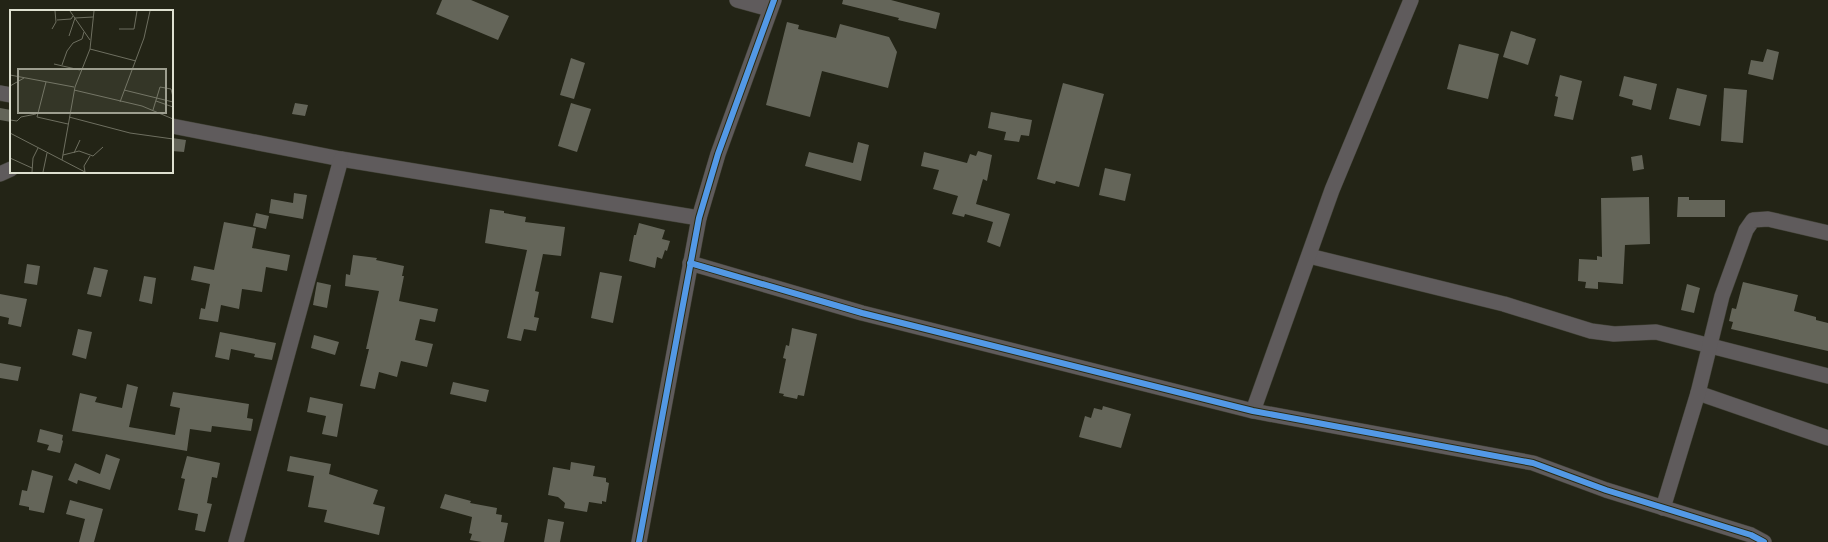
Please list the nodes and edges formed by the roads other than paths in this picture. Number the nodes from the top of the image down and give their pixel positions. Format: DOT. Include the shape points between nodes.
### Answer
graph roads {
  1 [pos="737,0"];
  2 [pos="1410,0"];
  3 [pos="772,4"];
  4 [pos="0,93"];
  5 [pos="10,95"];
  6 [pos="173,126"];
  7 [pos="341,159"];
  8 [pos="10,169"];
  9 [pos="0,174"];
  10 [pos="698,218"];
  11 [pos="1828,233"];
  12 [pos="1308,256"];
  13 [pos="690,263"];
  14 [pos="1709,346"];
  15 [pos="1828,376"];
  16 [pos="1698,394"];
  17 [pos="1254,411"];
  18 [pos="1828,438"];
  19 [pos="1663,508"];
  20 [pos="236,542"];
  21 [pos="639,542"];
  22 [pos="1764,542"];
  1 -- 3 [label="street"];
  2 -- 12 [label="street" via="1332,190"];
  3 -- 10 [label="street" via="718,154"];
  4 -- 5 [label="street"];
  6 -- 7 [label="street"];
  7 -- 10 [label="street"];
  7 -- 20 [label="street"];
  8 -- 9 [label="street"];
  10 -- 13 [label="street"];
  11 -- 14 [label="street" via="1768,219 1753,220 1746,230 1722,296"];
  12 -- 14 [label="street" via="1504,304 1591,331 1614,334 1656,332"];
  12 -- 17 [label="street"];
  13 -- 17 [label="street" via="862,313"];
  13 -- 21 [label="street"];
  14 -- 15 [label="street"];
  14 -- 16 [label="street"];
  16 -- 18 [label="street"];
  16 -- 19 [label="street"];
  17 -- 19 [label="street" via="1533,463"];
  19 -- 22 [label="street" via="1751,535"];
}
